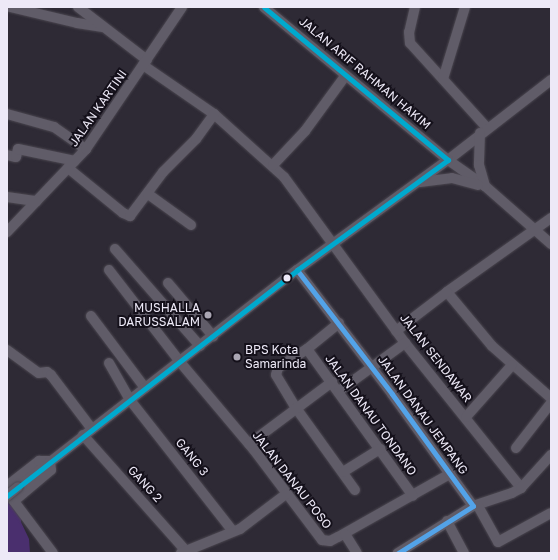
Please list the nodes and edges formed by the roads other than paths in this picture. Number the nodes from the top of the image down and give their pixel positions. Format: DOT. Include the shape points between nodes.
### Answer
graph roads {
  1 [pos="10,7"];
  2 [pos="182,7"];
  3 [pos="465,7"];
  4 [pos="414,8"];
  5 [pos="80,9"];
  6 [pos="271,9"];
  7 [pos="104,27"];
  8 [pos="145,62"];
  9 [pos="346,75"];
  10 [pos="443,79"];
  11 [pos="551,80"];
  12 [pos="7,114"];
  13 [pos="214,114"];
  14 [pos="484,131"];
  15 [pos="86,149"];
  16 [pos="7,155"];
  17 [pos="448,160"];
  18 [pos="72,164"];
  19 [pos="273,165"];
  20 [pos="416,182"];
  21 [pos="486,187"];
  22 [pos="148,194"];
  23 [pos="7,197"];
  24 [pos="37,201"];
  25 [pos="551,218"];
  26 [pos="191,225"];
  27 [pos="535,230"];
  28 [pos="7,232"];
  29 [pos="334,242"];
  30 [pos="551,244"];
  31 [pos="115,249"];
  32 [pos="109,270"];
  33 [pos="297,270"];
  34 [pos="168,283"];
  35 [pos="447,292"];
  36 [pos="91,316"];
  37 [pos="339,323"];
  38 [pos="396,331"];
  39 [pos="214,336"];
  40 [pos="405,343"];
  41 [pos="200,346"];
  42 [pos="307,349"];
  43 [pos="7,350"];
  44 [pos="180,362"];
  45 [pos="109,363"];
  46 [pos="512,365"];
  47 [pos="372,368"];
  48 [pos="332,382"];
  49 [pos="145,388"];
  50 [pos="339,391"];
  51 [pos="551,398"];
  52 [pos="130,400"];
  53 [pos="551,403"];
  54 [pos="296,408"];
  55 [pos="466,417"];
  56 [pos="92,429"];
  57 [pos="83,435"];
  58 [pos="249,444"];
  59 [pos="516,448"];
  60 [pos="380,449"];
  61 [pos="551,455"];
  62 [pos="50,461"];
  63 [pos="343,472"];
  64 [pos="450,474"];
  65 [pos="7,486"];
  66 [pos="520,488"];
  67 [pos="355,490"];
  68 [pos="286,494"];
  69 [pos="413,496"];
  70 [pos="9,497"];
  71 [pos="476,506"];
  72 [pos="551,513"];
  73 [pos="447,521"];
  74 [pos="232,530"];
  75 [pos="345,534"];
  76 [pos="184,552"];
  77 [pos="54,553"];
  78 [pos="357,553"];
  79 [pos="398,553"];
  80 [pos="464,553"];
  1 -- 7 [label="street"];
  2 -- 8 [label="street, JALAN KARTINI"];
  3 -- 10 [label="street"];
  4 -- 10 [label="street" via="409,32 410,42"];
  5 -- 7 [label="street, JALAN SENDAWAR"];
  6 -- 9 [label="street, JALAN ARIF RAHMAN HAKIM"];
  7 -- 8 [label="street, JALAN SENDAWAR"];
  8 -- 13 [label="street, JALAN SENDAWAR"];
  8 -- 15 [label="street, JALAN KARTINI"];
  9 -- 17 [label="street, JALAN ARIF RAHMAN HAKIM"];
  9 -- 19 [label="street" via="304,130"];
  10 -- 14 [label="street"];
  11 -- 14 [label="street"];
  12 -- 15 [label="street" via="54,127"];
  13 -- 19 [label="street, JALAN SENDAWAR"];
  13 -- 22 [label="street"];
  14 -- 17 [label="street"];
  14 -- 21 [label="street" via="479,160"];
  15 -- 18 [label="street, JALAN KARTINI"];
  16 -- 18 [label="street" via="16,157 18,149"];
  17 -- 20 [label="street"];
  17 -- 21 [label="street, JALAN ARIF RAHMAN HAKIM"];
  18 -- 22 [label="street" via="128,216 132,215"];
  18 -- 24 [label="street, JALAN KARTINI"];
  19 -- 29 [label="street, JALAN SENDAWAR"];
  20 -- 21 [label="street" via="452,178"];
  20 -- 29 [label="street"];
  21 -- 27 [label="street, JALAN ARIF RAHMAN HAKIM"];
  22 -- 26 [label="street"];
  23 -- 24 [label="street"];
  24 -- 28 [label="street, JALAN KARTINI"];
  25 -- 27 [label="street"];
  27 -- 30 [label="street, JALAN ARIF RAHMAN HAKIM"];
  27 -- 35 [label="street"];
  29 -- 33 [label="street"];
  29 -- 38 [label="street, JALAN SENDAWAR"];
  31 -- 41 [label="street"];
  32 -- 44 [label="street"];
  33 -- 37 [label="street, JALAN DANAU JEMPANG"];
  33 -- 39 [label="street"];
  34 -- 39 [label="street"];
  35 -- 38 [label="street"];
  35 -- 46 [label="street" via="473,325"];
  36 -- 49 [label="street"];
  37 -- 42 [label="street"];
  37 -- 47 [label="street, JALAN DANAU JEMPANG"];
  38 -- 40 [label="street, JALAN SENDAWAR"];
  39 -- 41 [label="street"];
  40 -- 47 [label="street"];
  40 -- 55 [label="street, JALAN SENDAWAR"];
  41 -- 44 [label="street"];
  42 -- 48 [label="street, JALAN DANAU TONDANO"];
  42 -- 54 [label="street" via="276,371 276,378"];
  43 -- 56 [label="street" via="39,373 48,372"];
  44 -- 49 [label="street"];
  44 -- 58 [label="street, JALAN DANAU POSO"];
  45 -- 52 [label="street, GANG 3"];
  46 -- 51 [label="street"];
  46 -- 55 [label="street"];
  47 -- 50 [label="street"];
  47 -- 64 [label="street, JALAN DANAU JEMPANG"];
  48 -- 50 [label="street, JALAN DANAU TONDANO"];
  48 -- 54 [label="street"];
  49 -- 52 [label="street"];
  50 -- 60 [label="street, JALAN DANAU TONDANO"];
  52 -- 56 [label="street"];
  52 -- 74 [label="street, GANG 3"];
  53 -- 59 [label="street"];
  54 -- 58 [label="street"];
  54 -- 63 [label="street"];
  55 -- 66 [label="street, JALAN SENDAWAR"];
  56 -- 57 [label="street"];
  57 -- 62 [label="street"];
  57 -- 76 [label="street, GANG 2"];
  58 -- 68 [label="street, JALAN DANAU POSO"];
  60 -- 63 [label="street"];
  60 -- 69 [label="street, JALAN DANAU TONDANO"];
  61 -- 66 [label="street"];
  62 -- 65 [label="street" via="39,461"];
  62 -- 70 [label="street, bridge"];
  62 -- 70 [label="street" via="51,470"];
  63 -- 67 [label="street"];
  64 -- 69 [label="street, JALAN DANAU POSO"];
  64 -- 71 [label="street, JALAN DANAU JEMPANG"];
  66 -- 71 [label="street"];
  68 -- 74 [label="street, GANG 2" via="252,521"];
  68 -- 75 [label="street, JALAN DANAU POSO" via="320,539 330,541"];
  69 -- 75 [label="street, JALAN DANAU POSO"];
  70 -- 77 [label="street"];
  71 -- 72 [label="street, JALAN DANAU JEMPANG" via="498,542"];
  71 -- 73 [label="street"];
  73 -- 79 [label="street"];
  73 -- 80 [label="street"];
  74 -- 76 [label="street, GANG 2"];
  75 -- 78 [label="street"];
}
